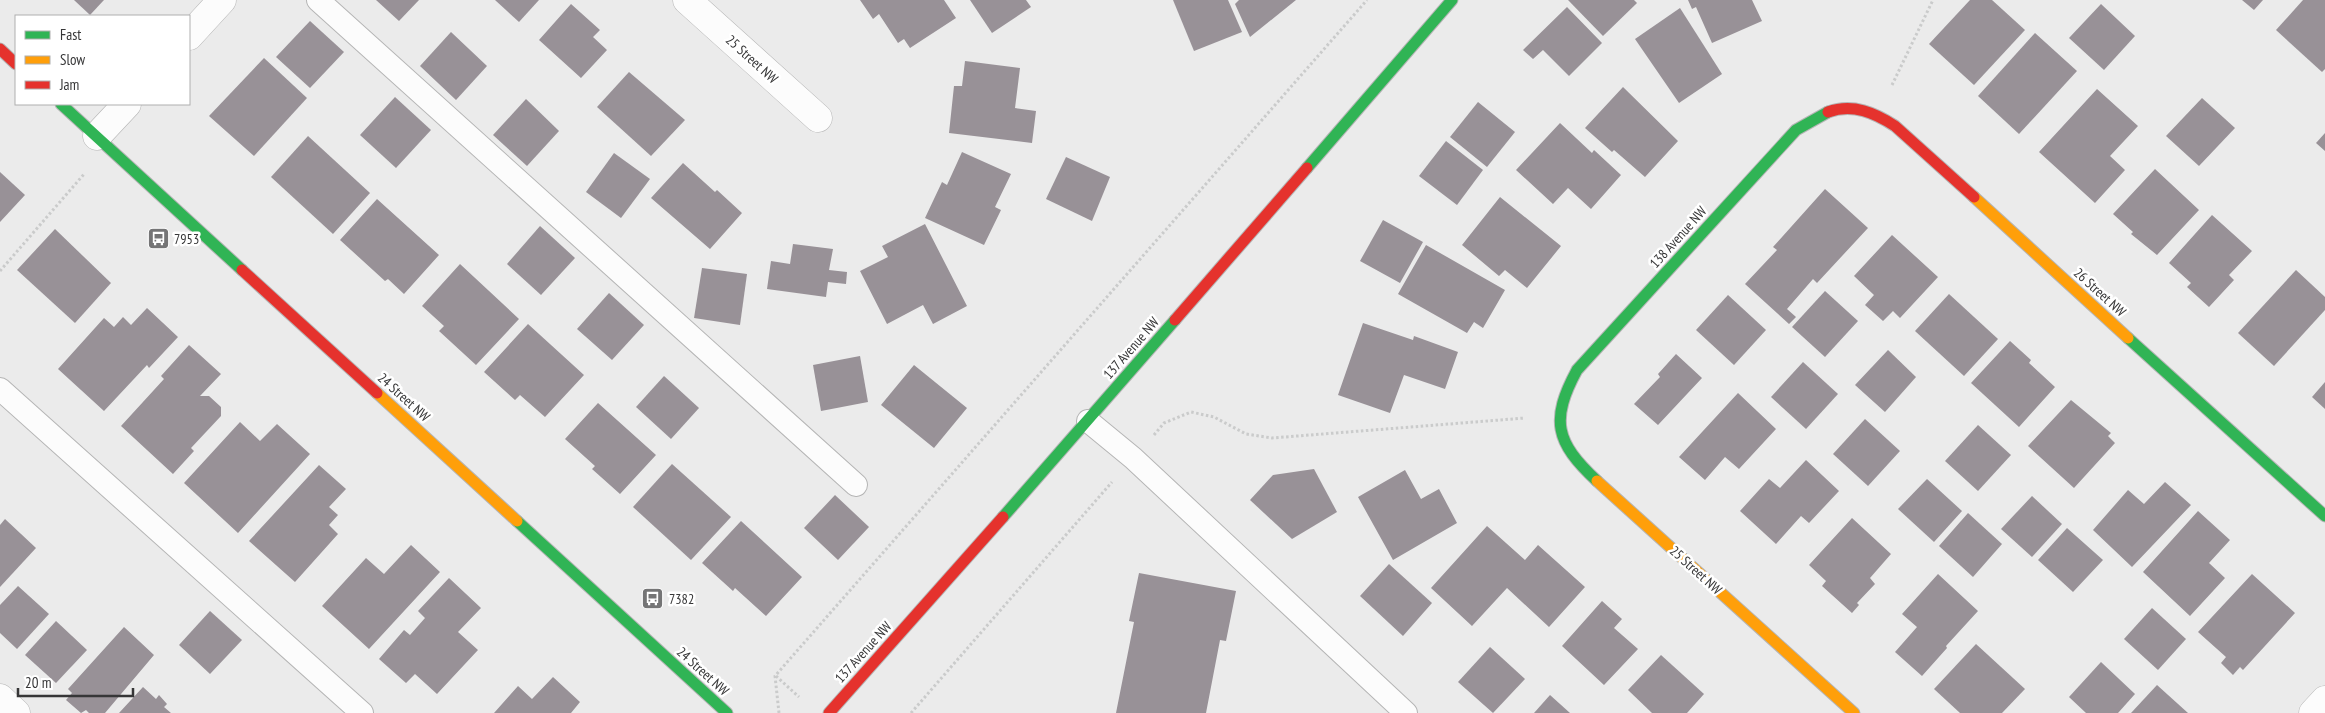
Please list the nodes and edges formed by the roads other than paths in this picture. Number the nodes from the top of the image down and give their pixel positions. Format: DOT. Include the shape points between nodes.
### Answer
graph roads {
  1 [pos="222,0"];
  2 [pos="318,0"];
  3 [pos="687,0"];
  4 [pos="1452,0"];
  5 [pos="190,35"];
  6 [pos="0,49"];
  7 [pos="15,63"];
  8 [pos="61,105"];
  9 [pos="126,105"];
  10 [pos="1846,107"];
  11 [pos="818,118"];
  12 [pos="97,136"];
  13 [pos="0,389"];
  14 [pos="1558,415"];
  15 [pos="1088,421"];
  16 [pos="856,485"];
  17 [pos="2325,516"];
  18 [pos="0,698"];
  19 [pos="2325,700"];
  20 [pos="16,713"];
  21 [pos="362,713"];
  22 [pos="727,713"];
  23 [pos="829,713"];
  24 [pos="1406,713"];
  25 [pos="1854,713"];
  26 [pos="2313,713"];
  1 -- 5 [label="street"];
  2 -- 16 [label="lane"];
  3 -- 11 [label="street, 25 Street NW"];
  4 -- 15 [label="street, 137 Avenue NW"];
  6 -- 7 [label="street"];
  8 -- 12 [label="street, 24 Street NW"];
  9 -- 12 [label="street"];
  10 -- 14 [label="street, 138 Avenue NW" via="1813,117 1796,130 1577,370 1565,391"];
  10 -- 17 [label="street, 26 Street NW" via="1878,114 1895,126"];
  12 -- 22 [label="street, 24 Street NW"];
  13 -- 21 [label="lane"];
  14 -- 25 [label="street, 25 Street NW" via="1562,436 1571,453 1588,472"];
  15 -- 23 [label="street, 137 Avenue NW"];
  15 -- 24 [label="lane" via="1133,458"];
  18 -- 20 [label="street"];
  19 -- 26 [label="street"];
}
